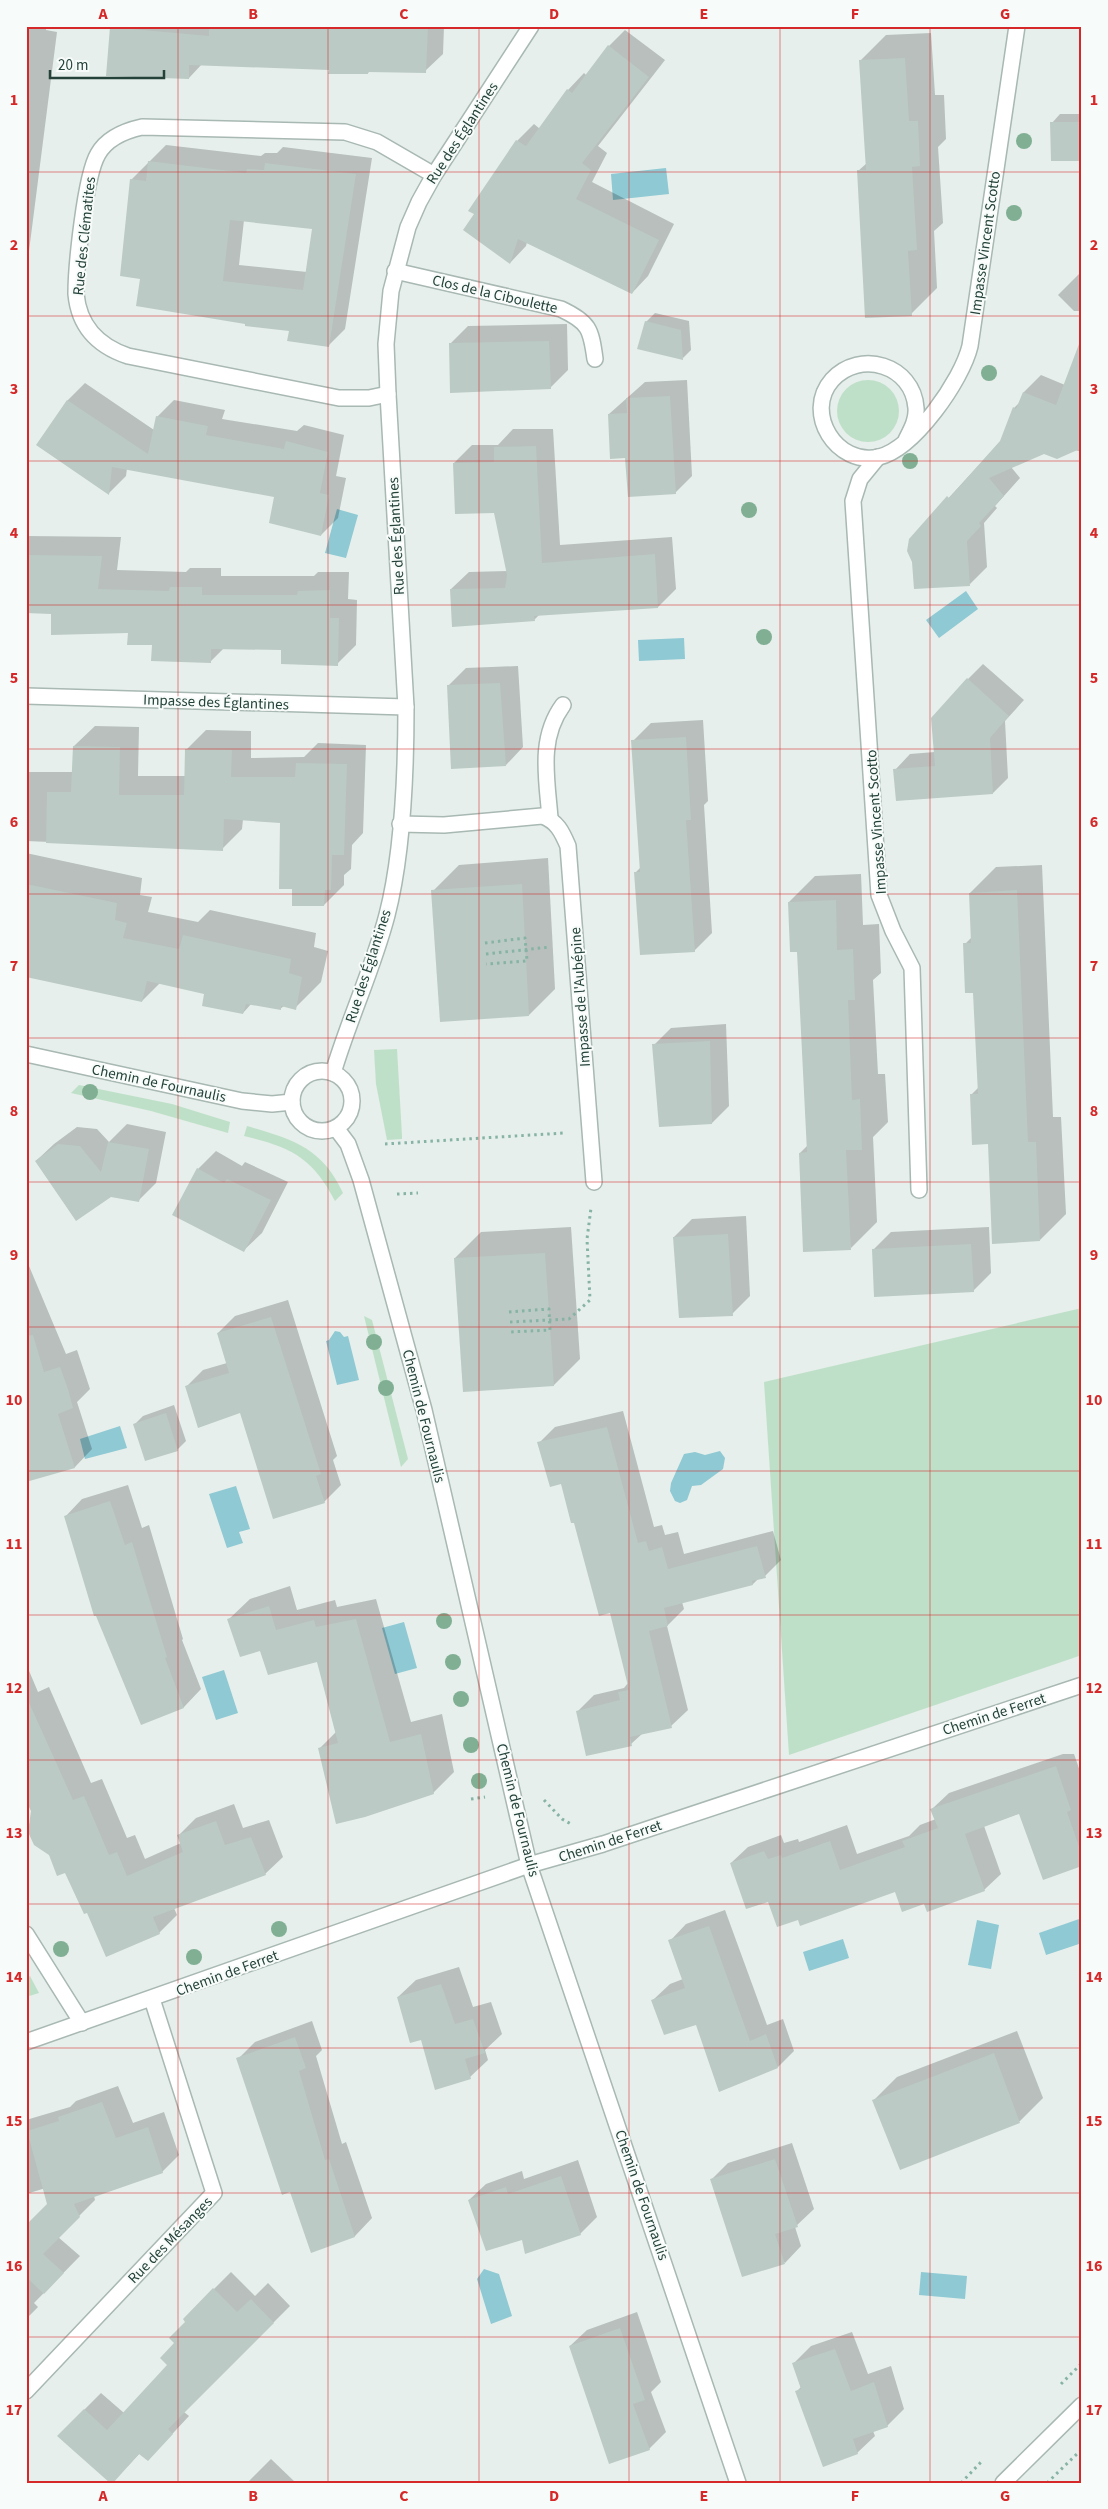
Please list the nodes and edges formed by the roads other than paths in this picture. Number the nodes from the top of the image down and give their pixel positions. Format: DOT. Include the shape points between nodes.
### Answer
graph roads {
  1 [pos="531,26"];
  2 [pos="1017,26"];
  3 [pos="434,175"];
  4 [pos="395,271"];
  5 [pos="595,359"];
  6 [pos="388,394"];
  7 [pos="906,440"];
  8 [pos="878,457"];
  9 [pos="26,696"];
  10 [pos="563,705"];
  11 [pos="406,707"];
  12 [pos="550,818"];
  13 [pos="400,824"];
  14 [pos="26,1054"];
  15 [pos="333,1073"];
  16 [pos="292,1102"];
  17 [pos="336,1128"];
  18 [pos="594,1182"];
  19 [pos="919,1190"];
  20 [pos="1082,1685"];
  21 [pos="529,1865"];
  22 [pos="26,1934"];
  23 [pos="152,1999"];
  24 [pos="82,2023"];
  25 [pos="26,2042"];
  26 [pos="26,2391"];
  27 [pos="1082,2405"];
  28 [pos="738,2483"];
  29 [pos="1003,2483"];
  1 -- 3 [label="street, Rue des Églantines"];
  2 -- 7 [label="street, Impasse Vincent Scotto" via="966,360 940,402"];
  3 -- 4 [label="street, Rue des Églantines" via="408,227"];
  3 -- 6 [label="street, Rue des Clématites" via="376,142 345,132 142,127 118,134 108,142 98,153 89,176 77,305 87,329 106,346 128,356 339,398"];
  4 -- 5 [label="street, Clos de la Ciboulette" via="561,309 580,318 592,335"];
  4 -- 6 [label="street, Rue des Églantines" via="387,327"];
  6 -- 11 [label="street, Rue des Églantines"];
  7 -- 8 [label="street, Impasse Vincent Scotto" via="894,451"];
  7 -- 8 [label="street" via="914,425 916,409 913,392 904,379 891,368 876,363 859,364 844,370 831,381 823,396 824,428 846,453 862,458"];
  8 -- 19 [label="street, Impasse Vincent Scotto" via="860,480 854,501 879,895 912,968"];
  9 -- 11 [label="street, Impasse des Églantines"];
  10 -- 12 [label="street" via="555,716 545,747"];
  11 -- 13 [label="street, Rue des Églantines"];
  12 -- 13 [label="street" via="542,816 444,825"];
  12 -- 18 [label="street, Impasse de l'Aubépine" via="560,828 568,846"];
  13 -- 15 [label="street, Rue des Églantines" via="388,913"];
  14 -- 16 [label="street, Chemin de Fournaulis" via="242,1101"];
  15 -- 16 [label="street" via="320,1071 307,1075 297,1084"];
  15 -- 17 [label="street" via="344,1081 351,1093 351,1106 346,1118"];
  16 -- 17 [label="street" via="299,1121 310,1129"];
  17 -- 21 [label="street, Chemin de Fournaulis" via="348,1144 361,1180 424,1410"];
  20 -- 21 [label="street, Chemin de Ferret" via="603,1844"];
  21 -- 23 [label="street, Chemin de Ferret"];
  21 -- 28 [label="street, Chemin de Fournaulis"];
  22 -- 24 [label="street"];
  23 -- 24 [label="street, Chemin de Ferret"];
  23 -- 26 [label="street, Rue des Mésanges" via="214,2194"];
  24 -- 25 [label="street, Chemin de Ferret"];
  27 -- 29 [label="street"];
}
